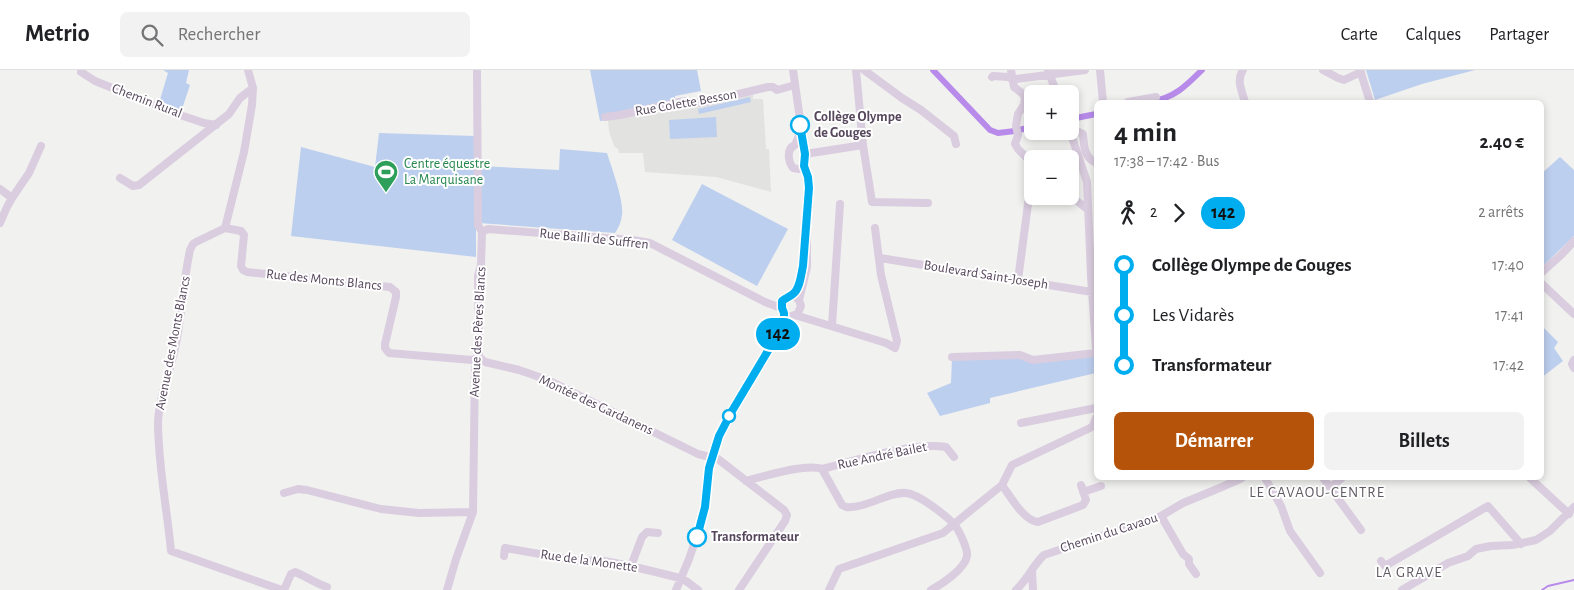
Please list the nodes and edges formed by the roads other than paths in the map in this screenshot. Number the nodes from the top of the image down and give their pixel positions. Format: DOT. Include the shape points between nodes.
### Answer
graph roads {
  1 [pos="248,70"];
  2 [pos="477,70"];
  3 [pos="793,70"];
  4 [pos="856,70"];
  5 [pos="864,70"];
  6 [pos="1085,70"];
  7 [pos="1100,70"];
  8 [pos="1243,70"];
  9 [pos="1323,70"];
  10 [pos="1360,71"];
  11 [pos="81,72"];
  12 [pos="1049,73"];
  13 [pos="1011,74"];
  14 [pos="992,77"];
  15 [pos="796,85"];
  16 [pos="1054,85"];
  17 [pos="253,88"];
  18 [pos="1156,97"];
  19 [pos="1103,100"];
  20 [pos="1139,100"];
  21 [pos="1244,100"];
  22 [pos="1369,100"];
  23 [pos="605,117"];
  24 [pos="216,125"];
  25 [pos="801,131"];
  26 [pos="1079,132"];
  27 [pos="1073,140"];
  28 [pos="956,144"];
  29 [pos="796,145"];
  30 [pos="863,145"];
  31 [pos="41,146"];
  32 [pos="804,152"];
  33 [pos="1024,155"];
  34 [pos="1094,162"];
  35 [pos="801,168"];
  36 [pos="120,178"];
  37 [pos="0,189"];
  38 [pos="12,198"];
  39 [pos="1094,200"];
  40 [pos="1087,201"];
  41 [pos="1079,202"];
  42 [pos="928,203"];
  43 [pos="840,204"];
  44 [pos="1028,205"];
  45 [pos="1088,210"];
  46 [pos="807,222"];
  47 [pos="0,223"];
  48 [pos="225,228"];
  49 [pos="875,228"];
  50 [pos="482,232"];
  51 [pos="1574,241"];
  52 [pos="880,258"];
  53 [pos="1544,270"];
  54 [pos="1018,280"];
  55 [pos="1544,286"];
  56 [pos="1094,295"];
  57 [pos="791,296"];
  58 [pos="799,300"];
  59 [pos="791,312"];
  60 [pos="1574,314"];
  61 [pos="832,326"];
  62 [pos="1094,353"];
  63 [pos="479,357"];
  64 [pos="952,357"];
  65 [pos="1574,360"];
  66 [pos="1574,368"];
  67 [pos="1094,408"];
  68 [pos="1021,423"];
  69 [pos="1094,423"];
  70 [pos="712,457"];
  71 [pos="954,457"];
  72 [pos="822,469"];
  73 [pos="1238,480"];
  74 [pos="1266,480"];
  75 [pos="1325,480"];
  76 [pos="1340,480"];
  77 [pos="1532,480"];
  78 [pos="746,481"];
  79 [pos="1002,485"];
  80 [pos="1101,486"];
  81 [pos="1331,487"];
  82 [pos="284,493"];
  83 [pos="1574,507"];
  84 [pos="473,512"];
  85 [pos="1568,514"];
  86 [pos="1161,516"];
  87 [pos="953,524"];
  88 [pos="1361,530"];
  89 [pos="658,533"];
  90 [pos="1521,544"];
  91 [pos="504,556"];
  92 [pos="1381,561"];
  93 [pos="630,566"];
  94 [pos="1032,571"];
  95 [pos="1320,573"];
  96 [pos="1196,574"];
  97 [pos="681,579"];
  98 [pos="327,586"];
  99 [pos="283,590"];
  100 [pos="447,590"];
  101 [pos="676,590"];
  102 [pos="698,590"];
  103 [pos="739,590"];
  104 [pos="829,590"];
  105 [pos="931,590"];
  106 [pos="1016,590"];
  107 [pos="1034,590"];
  108 [pos="1402,590"];
  1 -- 17 [label="street"];
  2 -- 50 [label="street, Avenue des Pères Blancs" via="478,225"];
  3 -- 15 [label="street"];
  4 -- 30 [label="street"];
  5 -- 28 [label="street" via="954,136"];
  6 -- 12 [label="street"];
  7 -- 19 [label="street"];
  8 -- 21 [label="street" via="1239,81"];
  9 -- 10 [label="street" via="1344,80"];
  10 -- 22 [label="street"];
  11 -- 24 [label="street, Chemin Rural" via="95,81 177,114"];
  12 -- 13 [label="street"];
  12 -- 16 [label="street"];
  13 -- 14 [label="street"];
  13 -- 33 [label="street" via="1014,86 1025,98 1018,114 1015,144"];
  15 -- 23 [label="street, Rue Colette Besson" via="777,90 768,86 701,103 684,101"];
  15 -- 25 [label="street"];
  17 -- 24 [label="street"];
  17 -- 48 [label="street" via="244,152"];
  18 -- 20 [label="street"];
  24 -- 36 [label="street" via="139,185 133,186"];
  25 -- 29 [label="street"];
  25 -- 32 [label="street"];
  26 -- 34 [label="street" via="1083,134 1086,154"];
  27 -- 40 [label="street" via="1087,182"];
  29 -- 32 [label="street" via="801,146"];
  29 -- 35 [label="street" via="790,148 789,158 792,166"];
  30 -- 32 [label="street"];
  30 -- 42 [label="street" via="872,202"];
  31 -- 38 [label="street" via="29,173"];
  32 -- 35 [label="street"];
  35 -- 46 [label="street"];
  37 -- 38 [label="street"];
  38 -- 47 [label="street"];
  39 -- 40 [label="street"];
  40 -- 45 [label="street"];
  41 -- 45 [label="street"];
  43 -- 61 [label="street"];
  44 -- 54 [label="street"];
  45 -- 56 [label="street"];
  46 -- 57 [label="street" via="801,278"];
  46 -- 58 [label="street" via="807,267"];
  48 -- 63 [label="street, Rue des Monts Blancs" via="241,231 244,235 241,266 247,272 394,288 396,297 384,348 389,352 472,360"];
  48 -- 99 [label="street, Avenue des Monts Blancs" via="196,242 190,250 175,349 160,403 161,462 171,550"];
  49 -- 52 [label="street"];
  50 -- 59 [label="street, Rue Bailli de Suffren" via="488,228 650,243"];
  50 -- 63 [label="street, Avenue des Pères Blancs" via="478,276"];
  51 -- 53 [label="street"];
  52 -- 54 [label="street, Boulevard Saint-Joseph"];
  52 -- 61 [label="street" via="881,276 897,341 895,348"];
  54 -- 56 [label="street, Boulevard Saint-Joseph"];
  55 -- 60 [label="street"];
  57 -- 58 [label="street"];
  57 -- 59 [label="street" via="782,301"];
  58 -- 59 [label="street" via="801,303"];
  59 -- 61 [label="street"];
  59 -- 70 [label="street" via="722,428"];
  62 -- 64 [label="street" via="1032,360 1020,355"];
  63 -- 70 [label="street, Montée des Gardanens" via="485,362 548,380 698,454"];
  63 -- 84 [label="street, Avenue des Pères Blancs" via="475,368"];
  65 -- 66 [label="street"];
  67 -- 68 [label="street"];
  69 -- 79 [label="street" via="1012,465"];
  70 -- 78 [label="street, Montée des Gardanens"];
  70 -- 97 [label="street" via="705,507"];
  71 -- 72 [label="street, Rue André Bailet" via="946,447 936,445"];
  72 -- 78 [label="street, Rue André Bailet" via="807,468"];
  72 -- 87 [label="street" via="846,507 906,492"];
  73 -- 86 [label="street, Chemin du Cavaou"];
  74 -- 95 [label="street" via="1290,531"];
  75 -- 81 [label="street"];
  76 -- 81 [label="street"];
  77 -- 85 [label="street"];
  78 -- 103 [label="street, Montée des Gardanens" via="787,515"];
  79 -- 80 [label="street" via="1032,522 1083,505 1086,500 1082,489"];
  79 -- 87 [label="street"];
  81 -- 88 [label="street"];
  82 -- 84 [label="street" via="306,490 381,509 419,513"];
  83 -- 85 [label="street"];
  84 -- 100 [label="street, Avenue des Pères Blancs"];
  85 -- 90 [label="street" via="1540,538"];
  86 -- 94 [label="street, Chemin du Cavaou" via="1044,555"];
  86 -- 96 [label="street"];
  87 -- 104 [label="street" via="943,533 839,570"];
  87 -- 105 [label="street" via="967,558 947,581"];
  89 -- 93 [label="street" via="647,532 642,537"];
  90 -- 92 [label="street" via="1488,506 1385,566"];
  90 -- 108 [label="street" via="1476,550"];
  91 -- 93 [label="street, Rue de la Monette" via="504,548"];
  93 -- 97 [label="street, Rue de la Monette"];
  94 -- 106 [label="street, Chemin du Cavaou"];
  94 -- 107 [label="street"];
  97 -- 101 [label="street"];
  97 -- 102 [label="street, Rue de la Monette"];
  98 -- 99 [label="street" via="294,572"];
}
